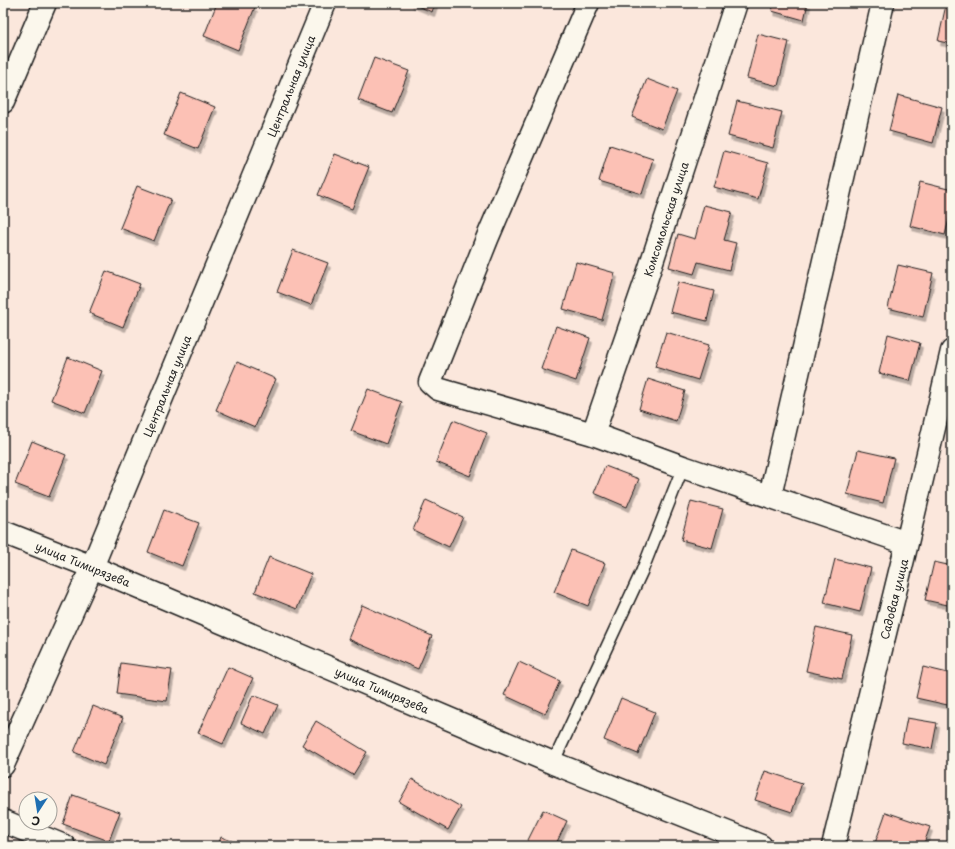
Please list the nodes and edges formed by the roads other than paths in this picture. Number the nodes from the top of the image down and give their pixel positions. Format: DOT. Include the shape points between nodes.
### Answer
graph roads {
  1 [pos="45,3"];
  2 [pos="325,3"];
  3 [pos="588,3"];
  4 [pos="736,3"];
  5 [pos="883,3"];
  6 [pos="3,102"];
  7 [pos="952,351"];
  8 [pos="593,434"];
  9 [pos="683,467"];
  10 [pos="770,496"];
  11 [pos="3,532"];
  12 [pos="907,543"];
  13 [pos="92,567"];
  14 [pos="553,763"];
  15 [pos="3,766"];
  16 [pos="3,821"];
  17 [pos="64,846"];
  18 [pos="761,846"];
  19 [pos="833,846"];
  1 -- 6 [label="street"];
  2 -- 13 [label="street, Центральная улица"];
  3 -- 8 [label="street" via="487,239 430,382 438,389"];
  4 -- 8 [label="street, Комсомольская улица" via="646,284"];
  5 -- 10 [label="street"];
  7 -- 12 [label="street, Садовая улица"];
  8 -- 9 [label="street"];
  9 -- 10 [label="street"];
  9 -- 14 [label="lane" via="642,571"];
  10 -- 12 [label="street"];
  11 -- 13 [label="street, улица Тимирязева"];
  12 -- 19 [label="street, Садовая улица"];
  13 -- 14 [label="street, улица Тимирязева"];
  13 -- 15 [label="street, Центральная улица"];
  14 -- 18 [label="street, улица Тимирязева"];
  16 -- 17 [label="street"];
}
